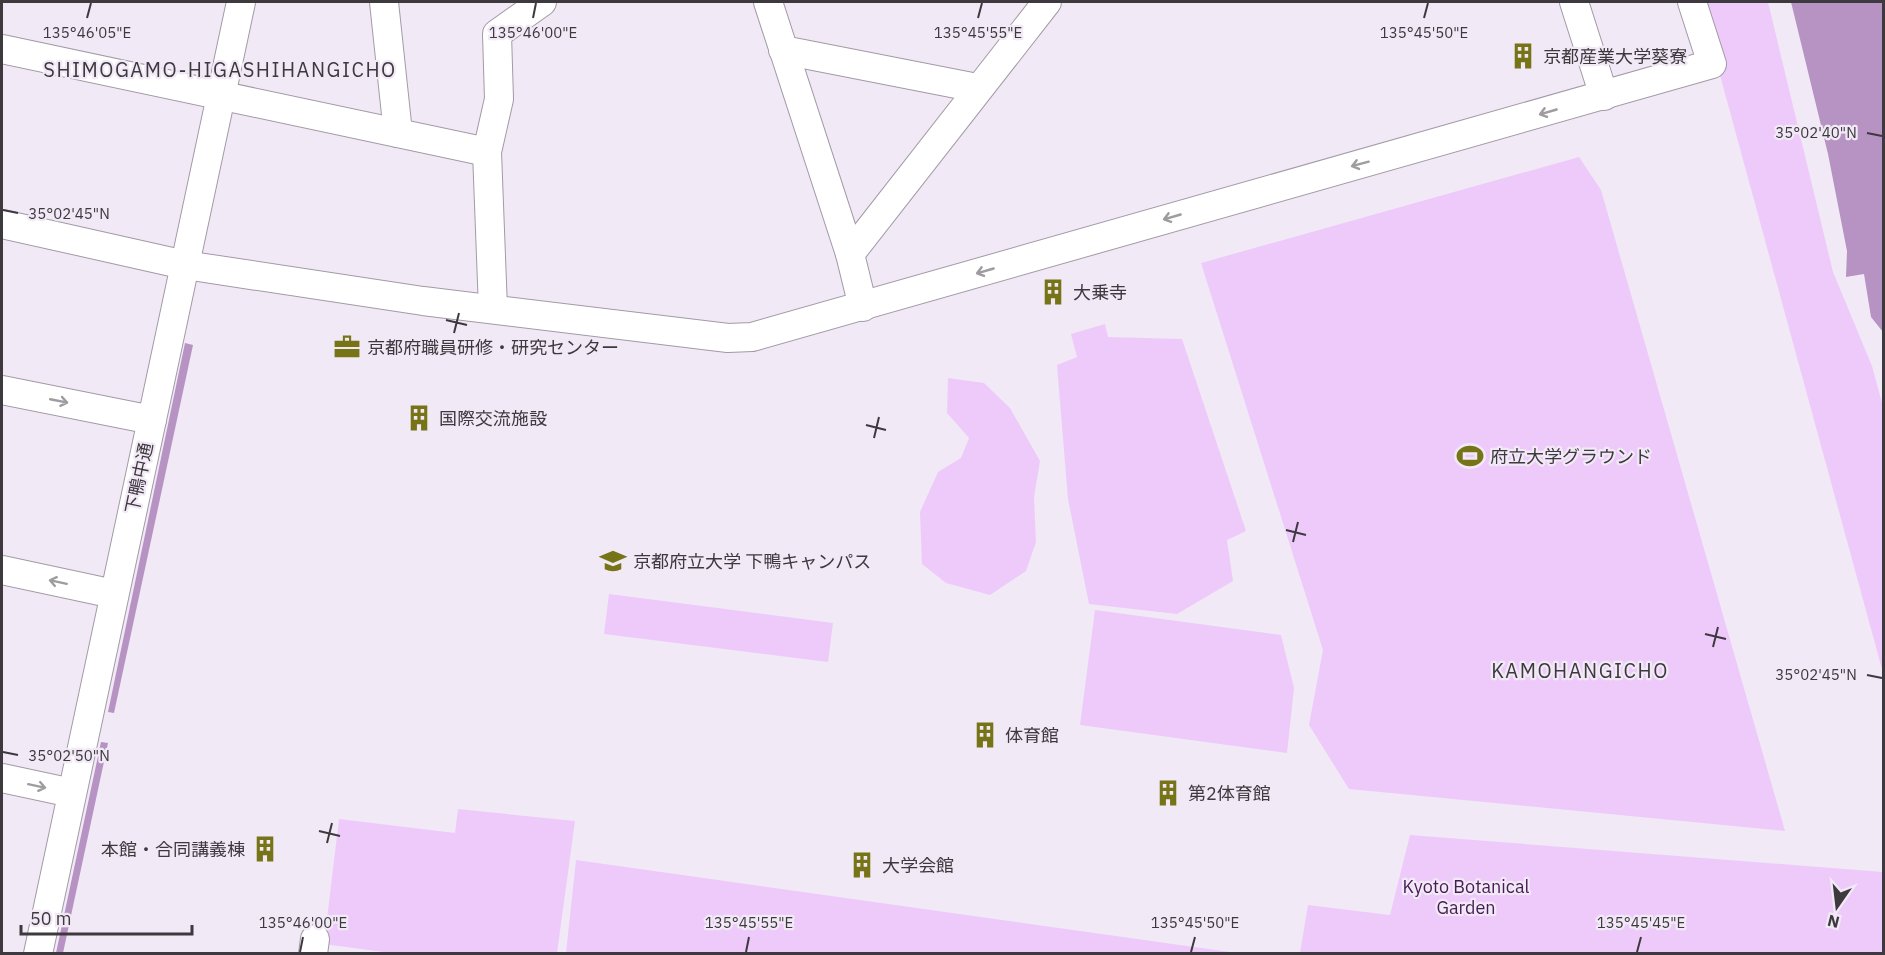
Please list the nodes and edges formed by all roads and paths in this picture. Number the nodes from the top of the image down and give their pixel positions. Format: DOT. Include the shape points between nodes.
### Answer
graph roads {
  1 [pos="241,2"];
  2 [pos="384,2"];
  3 [pos="542,2"];
  4 [pos="768,2"];
  5 [pos="1047,2"];
  6 [pos="1574,2"];
  7 [pos="1692,2"];
  8 [pos="2,49"];
  9 [pos="783,50"];
  10 [pos="977,88"];
  11 [pos="221,95"];
  12 [pos="1604,96"];
  13 [pos="398,133"];
  14 [pos="487,152"];
  15 [pos="2,224"];
  16 [pos="850,254"];
  17 [pos="185,265"];
  18 [pos="863,307"];
  19 [pos="493,309"];
  20 [pos="2,390"];
  21 [pos="152,420"];
  22 [pos="2,570"];
  23 [pos="114,594"];
  24 [pos="2,778"];
  25 [pos="72,793"];
  26 [pos="38,954"];
  1 -- 11 [label="street, 下鴨中通"];
  2 -- 13 [label="street"];
  3 -- 14 [label="street" via="497,34 499,99"];
  4 -- 9 [label="street"];
  5 -- 10 [label="street"];
  6 -- 12 [label="street"];
  7 -- 12 [label="street" via="1712,64"];
  8 -- 11 [label="street"];
  9 -- 10 [label="street"];
  9 -- 16 [label="street"];
  10 -- 16 [label="street"];
  11 -- 13 [label="street"];
  11 -- 17 [label="street, 下鴨中通"];
  12 -- 18 [label="street, one-way"];
  13 -- 14 [label="street"];
  14 -- 19 [label="street"];
  15 -- 17 [label="street"];
  16 -- 18 [label="street"];
  17 -- 19 [label="street"];
  17 -- 21 [label="street, 下鴨中通"];
  18 -- 19 [label="street" via="752,337 728,338"];
  20 -- 21 [label="street, one-way"];
  21 -- 23 [label="street, 下鴨中通"];
  23 -- 22 [label="street, one-way"];
  23 -- 25 [label="street, 下鴨中通"];
  24 -- 25 [label="street, one-way"];
  25 -- 26 [label="street, 下鴨中通"];
}
